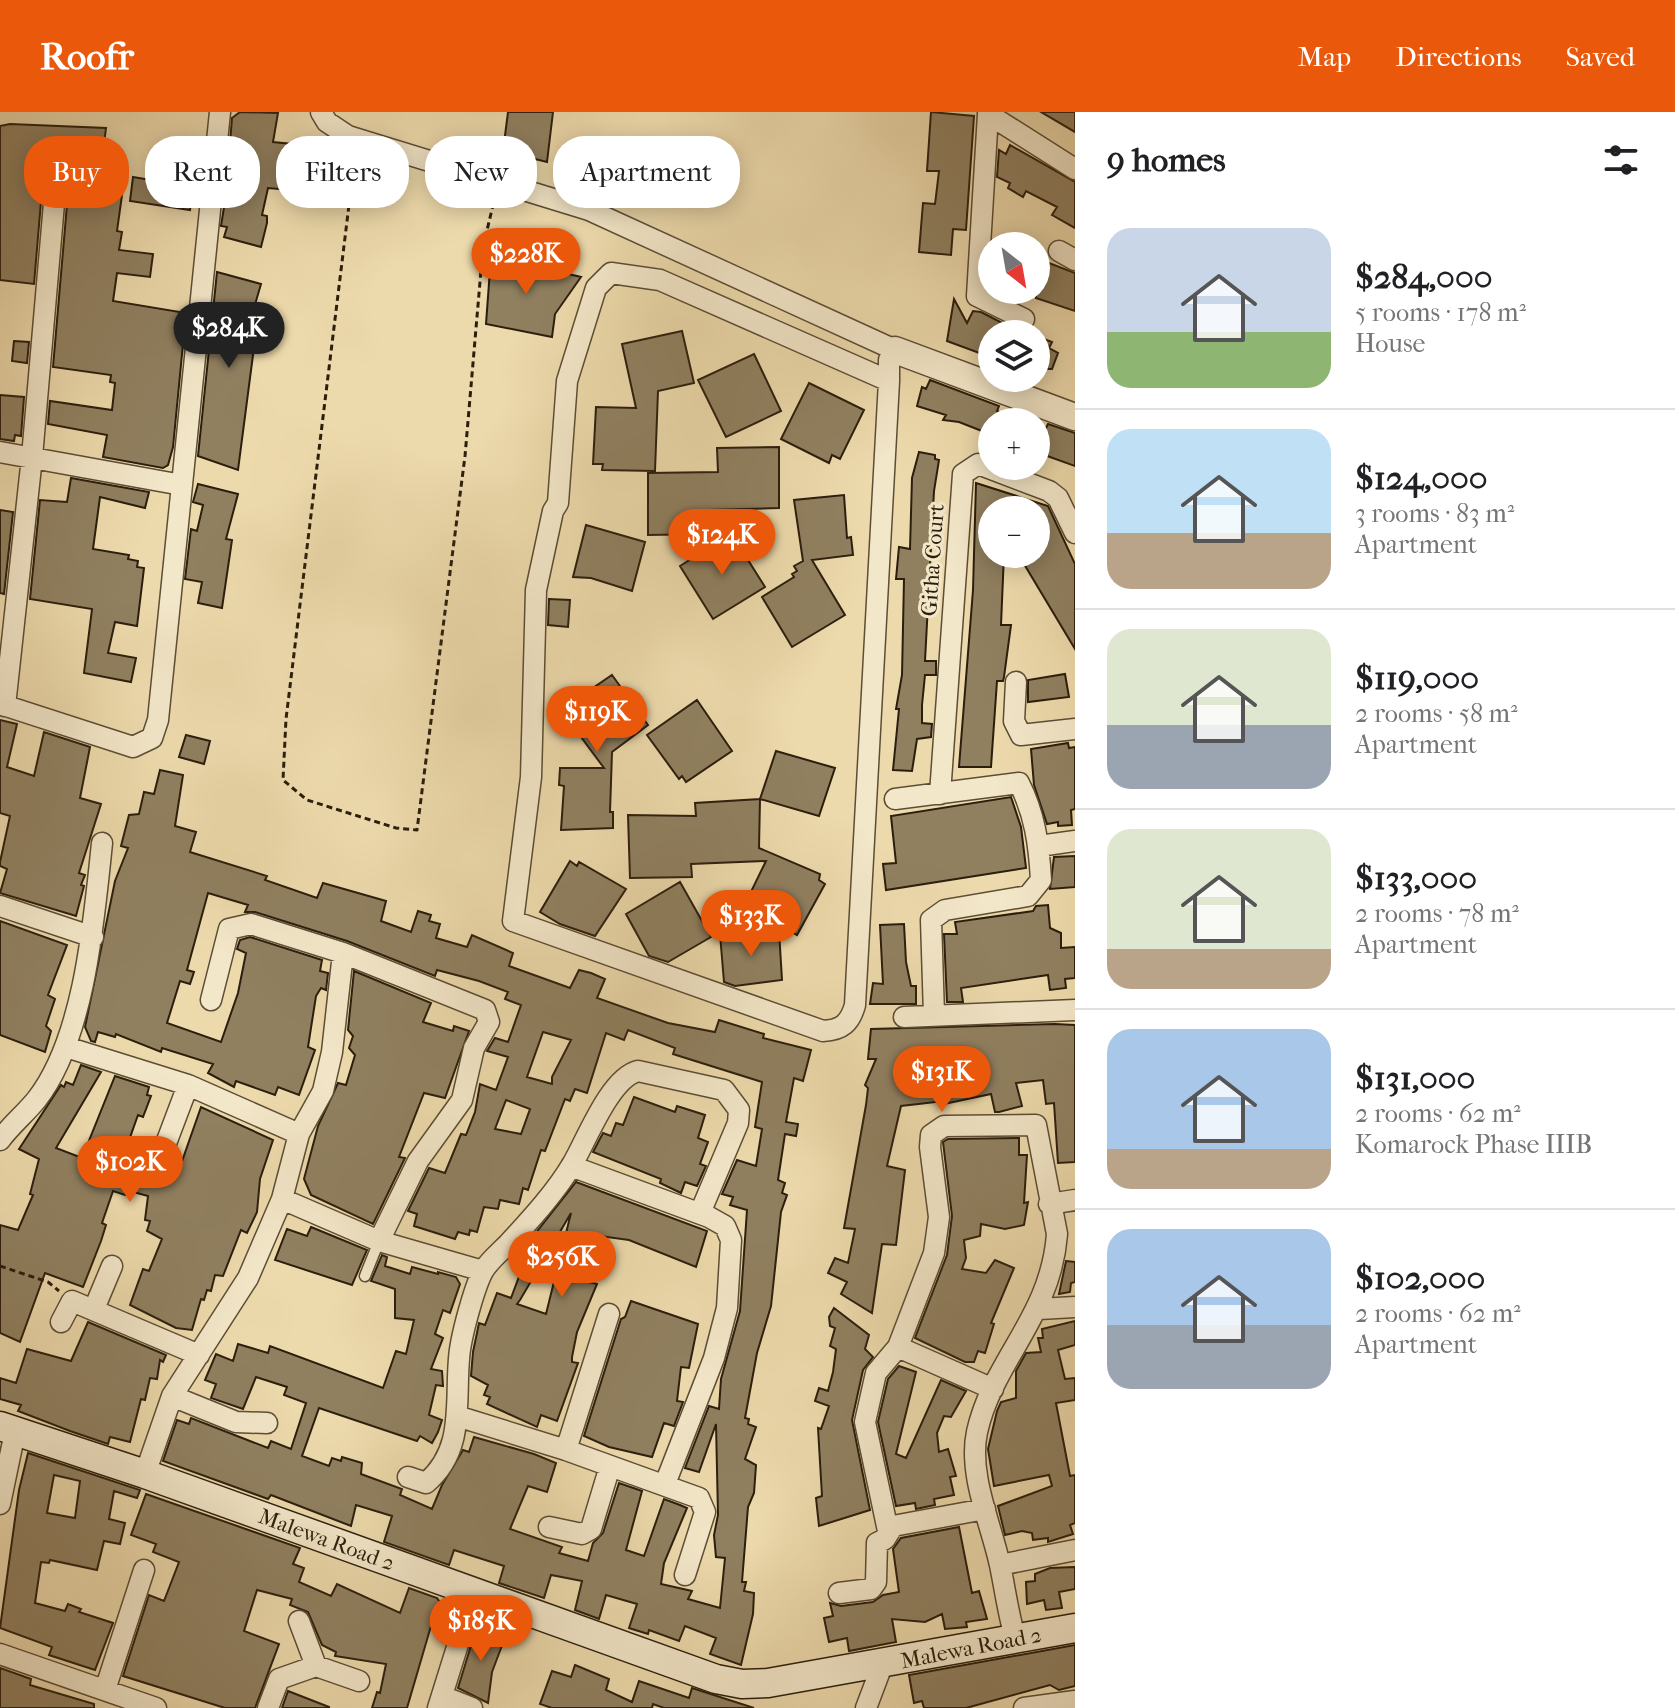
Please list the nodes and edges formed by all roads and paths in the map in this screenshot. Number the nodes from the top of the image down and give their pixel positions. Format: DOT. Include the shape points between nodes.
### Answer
graph roads {
  1 [pos="220,112"];
  2 [pos="321,112"];
  3 [pos="348,136"];
  4 [pos="1075,169"];
  5 [pos="537,194"];
  6 [pos="54,208"];
  7 [pos="349,208"];
  8 [pos="493,208"];
  9 [pos="1024,319"];
  10 [pos="895,350"];
  11 [pos="889,381"];
  12 [pos="1075,417"];
  13 [pos="0,452"];
  14 [pos="32,457"];
  15 [pos="182,485"];
  16 [pos="1075,533"];
  17 [pos="1016,682"];
  18 [pos="3,705"];
  19 [pos="1075,729"];
  20 [pos="940,794"];
  21 [pos="895,799"];
  22 [pos="1075,841"];
  23 [pos="102,843"];
  24 [pos="1039,846"];
  25 [pos="0,906"];
  26 [pos="93,937"];
  27 [pos="343,953"];
  28 [pos="211,1000"];
  29 [pos="1075,1010"];
  30 [pos="934,1015"];
  31 [pos="904,1017"];
  32 [pos="66,1047"];
  33 [pos="188,1085"];
  34 [pos="299,1134"];
  35 [pos="0,1140"];
  36 [pos="162,1154"];
  37 [pos="571,1166"];
  38 [pos="282,1199"];
  39 [pos="1075,1200"];
  40 [pos="1049,1204"];
  41 [pos="700,1213"];
  42 [pos="379,1241"];
  43 [pos="0,1266"];
  44 [pos="112,1266"];
  45 [pos="483,1271"];
  46 [pos="365,1276"];
  47 [pos="48,1282"];
  48 [pos="1075,1307"];
  49 [pos="94,1309"];
  50 [pos="1039,1309"];
  51 [pos="609,1314"];
  52 [pos="61,1322"];
  53 [pos="898,1347"];
  54 [pos="199,1355"];
  55 [pos="993,1389"];
  56 [pos="172,1396"];
  57 [pos="460,1417"];
  58 [pos="267,1423"];
  59 [pos="8,1429"];
  60 [pos="566,1450"];
  61 [pos="610,1466"];
  62 [pos="145,1474"];
  63 [pos="408,1477"];
  64 [pos="665,1484"];
  65 [pos="0,1504"];
  66 [pos="985,1509"];
  67 [pos="549,1527"];
  68 [pos="888,1531"];
  69 [pos="1075,1550"];
  70 [pos="1000,1565"];
  71 [pos="144,1570"];
  72 [pos="685,1575"];
  73 [pos="474,1593"];
  74 [pos="839,1593"];
  75 [pos="299,1621"];
  76 [pos="1075,1628"];
  77 [pos="1015,1637"];
  78 [pos="0,1654"];
  79 [pos="883,1663"];
  80 [pos="316,1666"];
  81 [pos="359,1681"];
  82 [pos="105,1690"];
  83 [pos="1075,1701"];
  84 [pos="440,1702"];
  85 [pos="156,1708"];
  86 [pos="268,1708"];
  87 [pos="472,1708"];
  88 [pos="866,1708"];
  89 [pos="1024,1708"];
  1 -- 15 [label="street"];
  2 -- 3 [label="street"];
  4 -- 9 [label="street" via="988,114 977,296"];
  5 -- 10 [label="street" via="589,210"];
  6 -- 14 [label="street"];
  7 -- 8 [label="path" via="286,719 283,780 307,800 417,830 465,456 483,247"];
  10 -- 11 [label="street"];
  10 -- 12 [label="street"];
  11 -- 11 [label="street" via="660,280 611,273 602,279 567,381 558,503 536,590 531,777 515,924 823,1031 836,1031 852,1018"];
  13 -- 14 [label="street"];
  14 -- 15 [label="street"];
  14 -- 18 [label="street"];
  15 -- 18 [label="street" via="152,738 133,747"];
  16 -- 20 [label="street, Githa Court" via="1049,491 978,464 963,474"];
  17 -- 19 [label="street" via="1014,721 1021,735"];
  20 -- 21 [label="street"];
  20 -- 24 [label="street" via="1019,783 1030,804"];
  22 -- 24 [label="street"];
  23 -- 26 [label="street"];
  24 -- 30 [label="street" via="1041,880 1028,896 945,910 931,920"];
  25 -- 26 [label="street"];
  26 -- 32 [label="street"];
  27 -- 28 [label="street" via="238,924 229,929"];
  27 -- 34 [label="street" via="323,1091"];
  27 -- 42 [label="street" via="480,1006 489,1022 474,1048 462,1100 418,1161"];
  29 -- 30 [label="street"];
  30 -- 31 [label="street"];
  32 -- 33 [label="street"];
  32 -- 35 [label="street" via="38,1098"];
  33 -- 34 [label="street"];
  33 -- 36 [label="street"];
  34 -- 38 [label="street"];
  37 -- 41 [label="street"];
  37 -- 41 [label="street" via="596,1117 631,1073 724,1090 739,1110 738,1123"];
  37 -- 45 [label="street"];
  38 -- 42 [label="street"];
  38 -- 54 [label="street" via="248,1278"];
  39 -- 40 [label="street"];
  40 -- 50 [label="street" via="1057,1234"];
  40 -- 53 [label="street" via="1036,1125 937,1129 930,1147 939,1217 934,1253"];
  41 -- 64 [label="street" via="725,1226 731,1240 727,1308 714,1358"];
  42 -- 45 [label="street"];
  42 -- 46 [label="lane"];
  43 -- 47 [label="path"];
  44 -- 49 [label="street"];
  45 -- 57 [label="street" via="459,1355"];
  48 -- 50 [label="street"];
  49 -- 52 [label="street" via="72,1301"];
  49 -- 54 [label="street"];
  50 -- 55 [label="street"];
  51 -- 60 [label="street"];
  53 -- 55 [label="street"];
  53 -- 68 [label="street" via="876,1373 865,1422"];
  54 -- 56 [label="street"];
  55 -- 66 [label="street" via="977,1433"];
  56 -- 58 [label="street" via="236,1422"];
  56 -- 62 [label="street"];
  57 -- 60 [label="street"];
  57 -- 63 [label="street" via="441,1470 426,1483"];
  59 -- 62 [label="main road, Malewa Road 2"];
  59 -- 65 [label="street"];
  60 -- 61 [label="street"];
  61 -- 64 [label="street"];
  61 -- 67 [label="street" via="591,1529 582,1534"];
  62 -- 73 [label="main road, Malewa Road 2"];
  64 -- 72 [label="street" via="704,1505"];
  66 -- 68 [label="street"];
  66 -- 70 [label="street"];
  68 -- 74 [label="street" via="877,1543 876,1582 871,1589"];
  69 -- 70 [label="street"];
  70 -- 77 [label="street"];
  71 -- 82 [label="street"];
  73 -- 79 [label="main road, Malewa Road 2" via="742,1684"];
  73 -- 84 [label="street"];
  75 -- 80 [label="street"];
  76 -- 77 [label="main road, Malewa Road 2"];
  77 -- 79 [label="main road, Malewa Road 2"];
  78 -- 82 [label="street"];
  79 -- 88 [label="street"];
  80 -- 81 [label="street"];
  80 -- 86 [label="street" via="279,1679"];
  82 -- 85 [label="street"];
  83 -- 89 [label="street"];
  84 -- 87 [label="street"];
}
